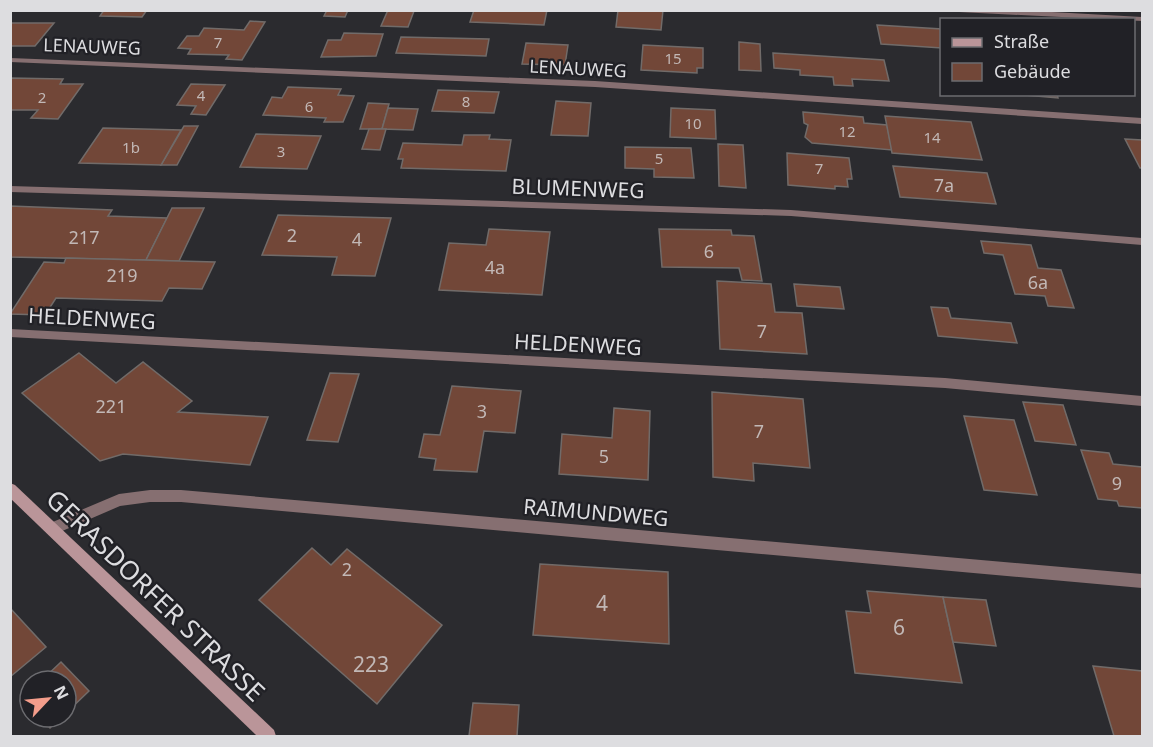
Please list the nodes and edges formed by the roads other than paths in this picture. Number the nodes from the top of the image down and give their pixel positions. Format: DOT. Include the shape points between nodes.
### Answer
graph roads {
  1 [pos="959,10"];
  2 [pos="1123,18"];
  3 [pos="10,60"];
  4 [pos="1143,121"];
  5 [pos="10,189"];
  6 [pos="1143,242"];
  7 [pos="10,333"];
  8 [pos="1143,401"];
  9 [pos="10,489"];
  10 [pos="53,529"];
  11 [pos="1143,581"];
  12 [pos="268,736"];
  1 -- 2 [label="street"];
  3 -- 4 [label="street, LENAUWEG" via="595,84"];
  5 -- 6 [label="street, BLUMENWEG" via="791,213"];
  7 -- 8 [label="street, HELDENWEG" via="933,382"];
  9 -- 10 [label="main road, GERASDORFER STRASSE"];
  10 -- 11 [label="street, RAIMUNDWEG" via="119,500 181,496"];
  10 -- 12 [label="main road, GERASDORFER STRASSE"];
}
